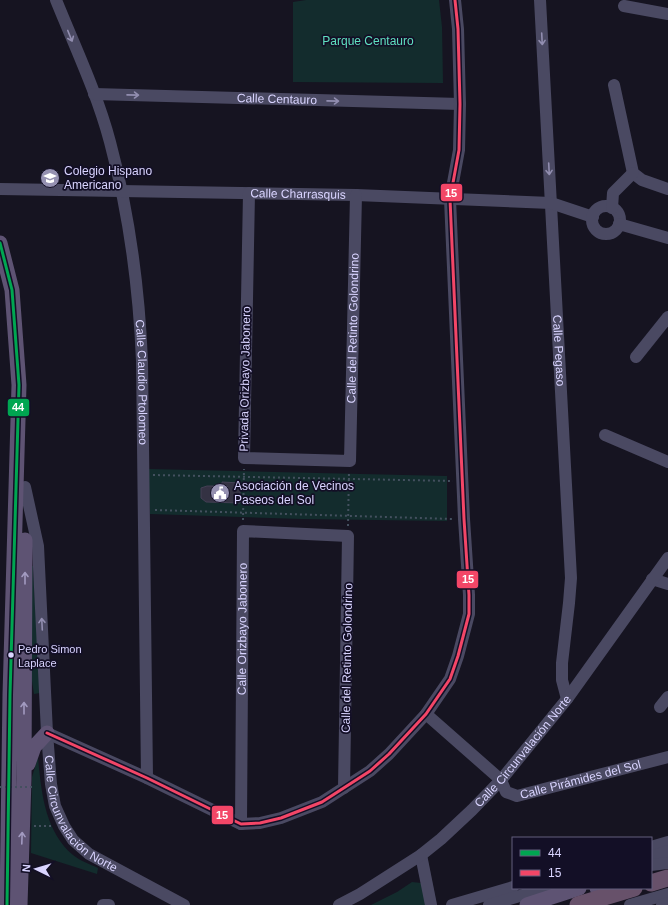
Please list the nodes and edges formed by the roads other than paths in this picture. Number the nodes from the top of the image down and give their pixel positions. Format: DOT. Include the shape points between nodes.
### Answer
graph roads {
  1 [pos="56,0"];
  2 [pos="455,0"];
  3 [pos="540,0"];
  4 [pos="624,6"];
  5 [pos="668,14"];
  6 [pos="614,85"];
  7 [pos="94,94"];
  8 [pos="460,104"];
  9 [pos="633,173"];
  10 [pos="0,189"];
  11 [pos="668,189"];
  12 [pos="121,191"];
  13 [pos="249,193"];
  14 [pos="356,195"];
  15 [pos="450,199"];
  16 [pos="551,203"];
  17 [pos="612,208"];
  18 [pos="593,217"];
  19 [pos="619,224"];
  20 [pos="668,238"];
  21 [pos="0,243"];
  22 [pos="668,317"];
  23 [pos="636,358"];
  24 [pos="605,435"];
  25 [pos="18,453"];
  26 [pos="350,462"];
  27 [pos="668,462"];
  28 [pos="25,487"];
  29 [pos="344,536"];
  30 [pos="668,558"];
  31 [pos="652,579"];
  32 [pos="668,584"];
  33 [pos="668,697"];
  34 [pos="567,699"];
  35 [pos="660,707"];
  36 [pos="426,714"];
  37 [pos="47,733"];
  38 [pos="668,757"];
  39 [pos="147,778"];
  40 [pos="501,780"];
  41 [pos="29,783"];
  42 [pos="344,788"];
  43 [pos="241,824"];
  44 [pos="668,842"];
  45 [pos="652,847"];
  46 [pos="668,851"];
  47 [pos="421,855"];
  48 [pos="652,857"];
  49 [pos="668,863"];
  50 [pos="652,865"];
  51 [pos="668,878"];
  52 [pos="652,883"];
  53 [pos="512,887"];
  54 [pos="544,889"];
  55 [pos="576,889"];
  56 [pos="631,889"];
  57 [pos="668,894"];
  58 [pos="668,903"];
  59 [pos="7,905"];
  60 [pos="20,905"];
  61 [pos="104,905"];
  62 [pos="109,905"];
  63 [pos="184,905"];
  64 [pos="339,905"];
  65 [pos="431,905"];
  66 [pos="452,905"];
  67 [pos="490,905"];
  68 [pos="527,905"];
  69 [pos="578,905"];
  70 [pos="630,905"];
  71 [pos="662,905"];
  1 -- 7 [label="street, Calle Claudio Ptolomeo, one-way"];
  2 -- 8 [label="street"];
  3 -- 16 [label="street, Calle Pegaso, one-way"];
  4 -- 5 [label="street"];
  6 -- 9 [label="street"];
  7 -- 8 [label="street, Calle Centauro, one-way"];
  7 -- 12 [label="street, Calle Claudio Ptolomeo" via="110,141"];
  8 -- 15 [label="street" via="459,150"];
  9 -- 11 [label="street" via="642,180"];
  9 -- 17 [label="street" via="614,193"];
  10 -- 12 [label="street, Calle Charrasquis"];
  12 -- 13 [label="street, Calle Charrasquis"];
  12 -- 39 [label="street, Calle Claudio Ptolomeo" via="141,329"];
  13 -- 14 [label="street, Calle Charrasquis"];
  13 -- 26 [label="street, Privada Orizbayo Jabonero" via="244,458"];
  14 -- 15 [label="street, Calle Charrasquis"];
  14 -- 26 [label="street, Calle del Retinto Golondrino"];
  15 -- 16 [label="street, Calle Charrasquis"];
  15 -- 36 [label="street" via="469,614 450,679"];
  16 -- 18 [label="street, Calle Charrasquis"];
  16 -- 34 [label="street, Calle Pegaso" via="571,578 562,663 562,680"];
  17 -- 18 [label="street" via="600,208"];
  17 -- 19 [label="street" via="618,214"];
  18 -- 19 [label="street" via="597,230 605,234 614,231"];
  19 -- 20 [label="street"];
  21 -- 25 [label="main road" via="12,290 19,385"];
  22 -- 23 [label="street"];
  24 -- 27 [label="street"];
  25 -- 28 [label="main road"];
  25 -- 59 [label="main road" via="10,695"];
  37 -- 28 [label="street, Calle Circunvalación Norte, one-way" via="38,546"];
  41 -- 28 [label="main road, one-way"];
  29 -- 42 [label="street, Calle del Retinto Golondrino" via="348,580"];
  29 -- 43 [label="street, Calle Orizbayo Jabonero" via="243,531"];
  30 -- 31 [label="street, Calle Circunvalación Norte"];
  31 -- 32 [label="street"];
  31 -- 34 [label="street, Calle Circunvalación Norte"];
  33 -- 35 [label="street"];
  34 -- 40 [label="street, Calle Circunvalación Norte"];
  36 -- 40 [label="street, Calle Pirámides del Sol"];
  36 -- 42 [label="street" via="389,754 370,771"];
  37 -- 39 [label="street"];
  37 -- 41 [label="main road" via="34,747 29,759"];
  37 -- 63 [label="street, Calle Circunvalación Norte" via="55,806 73,840 89,854"];
  38 -- 40 [label="street, Calle Pirámides del Sol" via="517,796 506,792"];
  39 -- 43 [label="street"];
  40 -- 47 [label="street, Calle Circunvalación Norte" via="472,810"];
  60 -- 41 [label="main road, one-way"];
  42 -- 43 [label="street" via="322,802 281,818"];
  44 -- 45 [label="street"];
  46 -- 48 [label="street"];
  47 -- 64 [label="street, Calle Circunvalación Norte"];
  47 -- 65 [label="street"];
  49 -- 50 [label="street"];
  51 -- 52 [label="highway"];
  53 -- 66 [label="street"];
  54 -- 67 [label="street"];
  55 -- 68 [label="main road"];
  56 -- 69 [label="highway"];
  57 -- 70 [label="street"];
  58 -- 71 [label="street"];
  61 -- 62 [label="street"];
}
